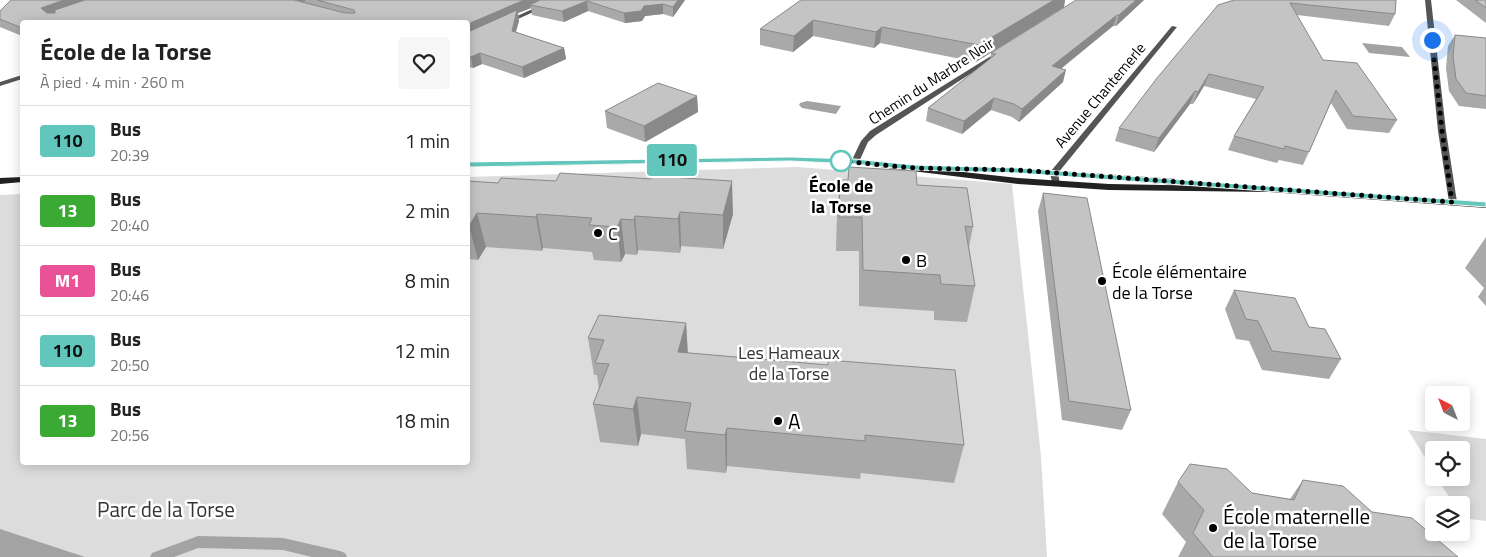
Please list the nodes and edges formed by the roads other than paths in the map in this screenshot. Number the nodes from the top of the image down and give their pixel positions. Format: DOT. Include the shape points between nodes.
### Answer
graph roads {
  1 [pos="540,0"];
  2 [pos="1428,0"];
  3 [pos="554,1"];
  4 [pos="501,25"];
  5 [pos="1174,27"];
  6 [pos="1009,46"];
  7 [pos="20,78"];
  8 [pos="0,84"];
  9 [pos="855,162"];
  10 [pos="470,165"];
  11 [pos="914,168"];
  12 [pos="1054,173"];
  13 [pos="20,180"];
  14 [pos="0,181"];
  15 [pos="1056,184"];
  16 [pos="1275,190"];
  17 [pos="1452,202"];
  18 [pos="1486,205"];
  1 -- 3 [label="street"];
  2 -- 17 [label="street"];
  3 -- 4 [label="street"];
  5 -- 12 [label="street, Avenue Chantemerle"];
  6 -- 9 [label="street, Chemin du Marbre Noir" via="873,133 865,141"];
  7 -- 8 [label="street"];
  9 -- 10 [label="street" via="790,159"];
  9 -- 11 [label="street"];
  11 -- 12 [label="street"];
  11 -- 15 [label="street"];
  12 -- 15 [label="street, Avenue Chantemerle"];
  12 -- 16 [label="street"];
  13 -- 14 [label="street"];
  15 -- 16 [label="street"];
  16 -- 17 [label="street"];
  17 -- 18 [label="street"];
}
